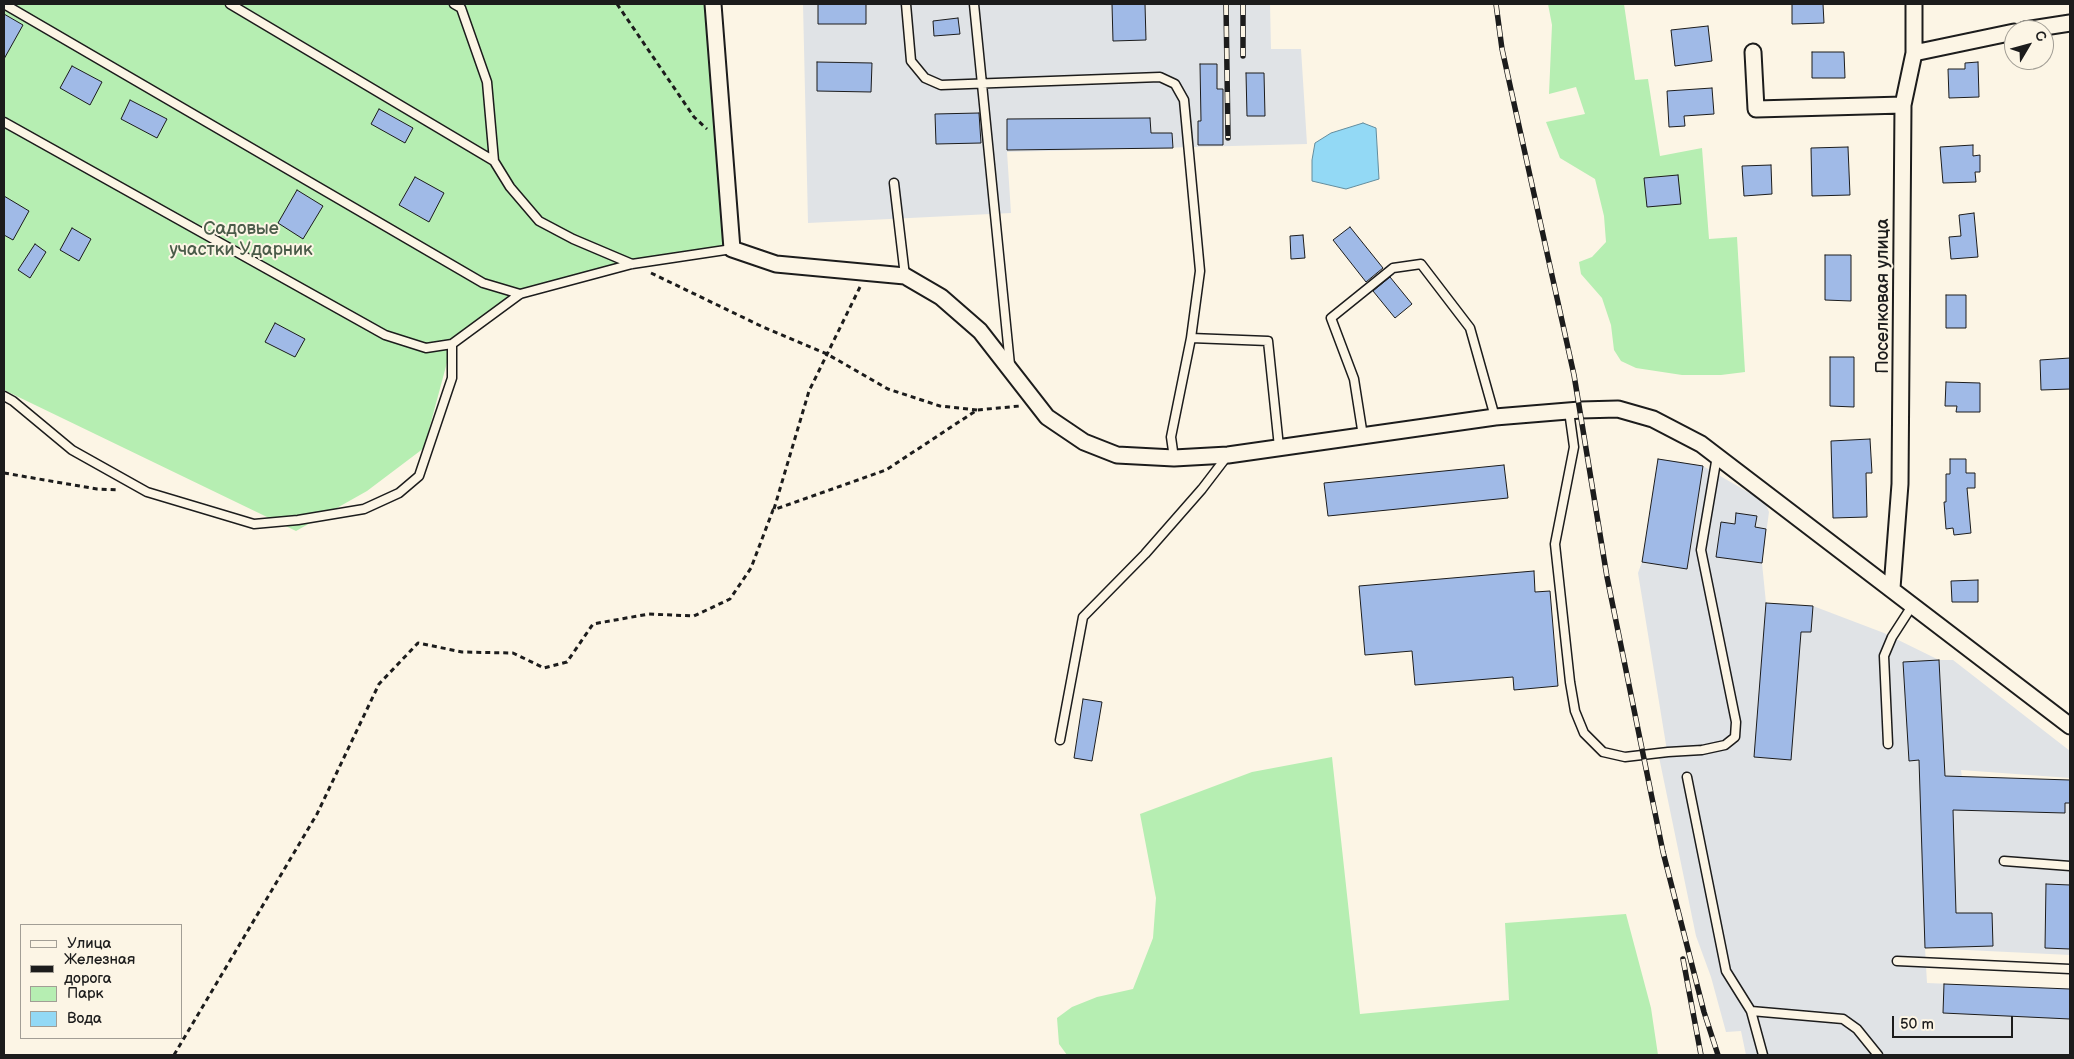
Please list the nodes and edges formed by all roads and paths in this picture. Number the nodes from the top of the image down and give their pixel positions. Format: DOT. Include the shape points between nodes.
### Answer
graph roads {
  1 [pos="4,4"];
  2 [pos="230,4"];
  3 [pos="617,4"];
  4 [pos="713,4"];
  5 [pos="906,4"];
  6 [pos="974,4"];
  7 [pos="1914,4"];
  8 [pos="458,5"];
  9 [pos="2070,23"];
  10 [pos="2054,25"];
  11 [pos="2004,34"];
  12 [pos="1752,52"];
  13 [pos="1914,53"];
  14 [pos="981,82"];
  15 [pos="1902,105"];
  16 [pos="4,122"];
  17 [pos="723,144"];
  18 [pos="494,161"];
  19 [pos="894,183"];
  20 [pos="732,249"];
  21 [pos="632,264"];
  22 [pos="866,273"];
  23 [pos="905,276"];
  24 [pos="520,294"];
  25 [pos="1191,338"];
  26 [pos="452,344"];
  27 [pos="827,354"];
  28 [pos="1010,367"];
  29 [pos="4,396"];
  30 [pos="1037,405"];
  31 [pos="978,410"];
  32 [pos="1569,411"];
  33 [pos="1495,417"];
  34 [pos="1363,436"];
  35 [pos="1279,447"];
  36 [pos="1228,455"];
  37 [pos="1718,456"];
  38 [pos="1174,458"];
  39 [pos="4,473"];
  40 [pos="122,491"];
  41 [pos="774,510"];
  42 [pos="1892,588"];
  43 [pos="1912,606"];
  44 [pos="2070,726"];
  45 [pos="1060,740"];
  46 [pos="1888,744"];
  47 [pos="1687,777"];
  48 [pos="2004,861"];
  49 [pos="2070,866"];
  50 [pos="1898,960"];
  51 [pos="2070,969"];
  52 [pos="1752,1011"];
  53 [pos="174,1055"];
  54 [pos="1763,1055"];
  55 [pos="1878,1055"];
  1 -- 24 [label="lane" via="483,283"];
  2 -- 18 [label="lane"];
  3 -- 17 [label="path" via="694,116"];
  4 -- 17 [label="street"];
  5 -- 14 [label="lane" via="911,61 924,78 941,84"];
  6 -- 14 [label="lane"];
  7 -- 13 [label="street, Поселковая улица"];
  8 -- 18 [label="lane" via="488,82"];
  9 -- 10 [label="street"];
  11 -- 13 [label="street"];
  12 -- 15 [label="street" via="1756,110"];
  13 -- 15 [label="street, Поселковая улица"];
  14 -- 25 [label="lane" via="1160,77 1175,84 1184,100 1200,271"];
  14 -- 28 [label="lane"];
  15 -- 42 [label="street, Поселковая улица" via="1900,484"];
  16 -- 26 [label="lane" via="385,334 426,348"];
  17 -- 20 [label="street"];
  18 -- 21 [label="lane" via="510,187 539,221 573,240"];
  19 -- 23 [label="lane"];
  20 -- 21 [label="lane"];
  20 -- 22 [label="street" via="776,264"];
  21 -- 24 [label="lane"];
  21 -- 27 [label="path"];
  22 -- 23 [label="street"];
  22 -- 27 [label="path"];
  23 -- 28 [label="street" via="941,297 980,330"];
  24 -- 26 [label="lane"];
  25 -- 35 [label="lane" via="1268,341"];
  25 -- 38 [label="lane" via="1171,437"];
  26 -- 29 [label="lane" via="452,378 420,476 399,493 364,510 298,520 254,524 147,492 72,450"];
  27 -- 31 [label="path" via="888,389 940,406"];
  27 -- 41 [label="path" via="809,391"];
  28 -- 30 [label="street"];
  30 -- 31 [label="path"];
  30 -- 38 [label="street" via="1047,417 1084,442 1117,455"];
  31 -- 41 [label="path" via="886,470"];
  32 -- 33 [label="street"];
  32 -- 37 [label="street" via="1618,410 1653,419 1702,444"];
  32 -- 37 [label="lane" via="1574,447 1555,544 1575,711 1584,733 1603,752 1625,757 1702,750 1724,745 1735,738 1736,722 1701,550"];
  33 -- 34 [label="street"];
  33 -- 34 [label="lane" via="1470,328 1421,264 1393,268 1331,318 1354,379"];
  34 -- 35 [label="street"];
  35 -- 36 [label="street"];
  36 -- 38 [label="street"];
  36 -- 45 [label="lane" via="1145,554 1083,617"];
  37 -- 42 [label="street"];
  39 -- 40 [label="path"];
  41 -- 53 [label="path" via="751,568 730,600 694,616 649,614 593,624 567,662 544,668 513,653 462,652 418,643 379,684 317,814"];
  42 -- 43 [label="street"];
  43 -- 44 [label="street"];
  43 -- 46 [label="lane" via="1884,656"];
  47 -- 52 [label="lane" via="1726,971"];
  48 -- 49 [label="lane"];
  50 -- 51 [label="lane"];
  52 -- 54 [label="lane"];
  52 -- 55 [label="lane" via="1843,1019 1857,1029"];
}
